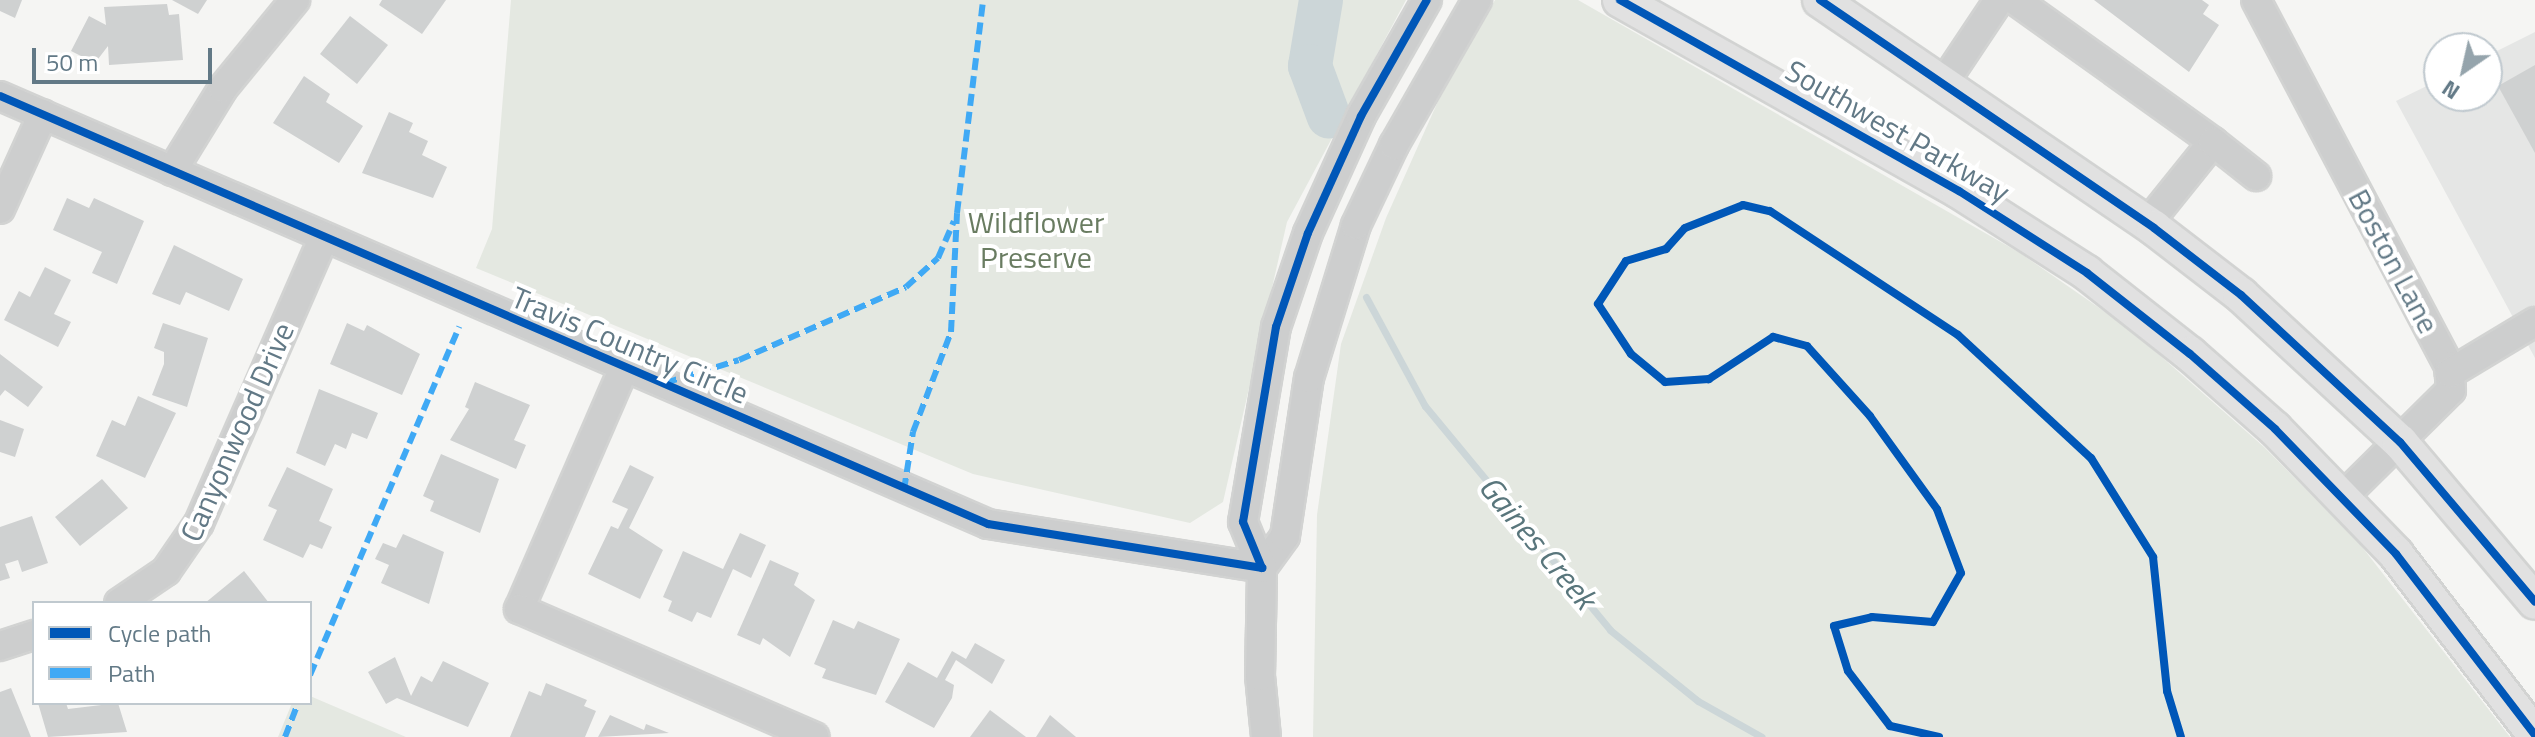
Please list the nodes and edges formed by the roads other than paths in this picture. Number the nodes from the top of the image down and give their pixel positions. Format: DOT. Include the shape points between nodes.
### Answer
graph roads {
  1 [pos="295,0"];
  2 [pos="1427,0"];
  3 [pos="1477,0"];
  4 [pos="1620,0"];
  5 [pos="1820,0"];
  6 [pos="1999,0"];
  7 [pos="2015,0"];
  8 [pos="2256,0"];
  9 [pos="1943,84"];
  10 [pos="0,96"];
  11 [pos="43,114"];
  12 [pos="2213,142"];
  13 [pos="172,171"];
  14 [pos="2256,176"];
  15 [pos="0,209"];
  16 [pos="2147,224"];
  17 [pos="324,237"];
  18 [pos="2535,322"];
  19 [pos="624,368"];
  20 [pos="2450,373"];
  21 [pos="2400,442"];
  22 [pos="2344,496"];
  23 [pos="1262,568"];
  24 [pos="122,601"];
  25 [pos="2535,602"];
  26 [pos="32,636"];
  27 [pos="0,646"];
  28 [pos="2535,735"];
  29 [pos="815,737"];
  30 [pos="1266,737"];
  1 -- 13 [label="street" via="223,88"];
  2 -- 23 [label="street" via="1349,142 1308,233 1276,327 1243,522"];
  3 -- 23 [label="street" via="1394,145 1356,225 1309,378 1285,536"];
  4 -- 22 [label="main road, Southwest Parkway" via="1959,191 2087,273 2190,354"];
  5 -- 9 [label="main road, Southwest Parkway"];
  6 -- 9 [label="street"];
  7 -- 12 [label="street"];
  8 -- 20 [label="street, Boston Lane"];
  9 -- 16 [label="main road, Southwest Parkway"];
  10 -- 11 [label="street, Travis Country Circle"];
  11 -- 13 [label="street, Travis Country Circle"];
  11 -- 15 [label="street"];
  12 -- 14 [label="street"];
  12 -- 16 [label="street"];
  13 -- 17 [label="street, Travis Country Circle"];
  16 -- 21 [label="main road, Southwest Parkway" via="2241,295"];
  17 -- 19 [label="street, Travis Country Circle"];
  17 -- 24 [label="street, Canyonwood Drive" via="199,523 166,571"];
  18 -- 20 [label="street"];
  19 -- 23 [label="street, Travis Country Circle" via="988,524"];
  19 -- 29 [label="street" via="519,609"];
  20 -- 21 [label="street" via="2451,390"];
  21 -- 22 [label="street"];
  21 -- 25 [label="main road, Southwest Parkway"];
  22 -- 28 [label="main road, Southwest Parkway" via="2458,630"];
  23 -- 30 [label="street" via="1260,676"];
  26 -- 27 [label="street"];
}
